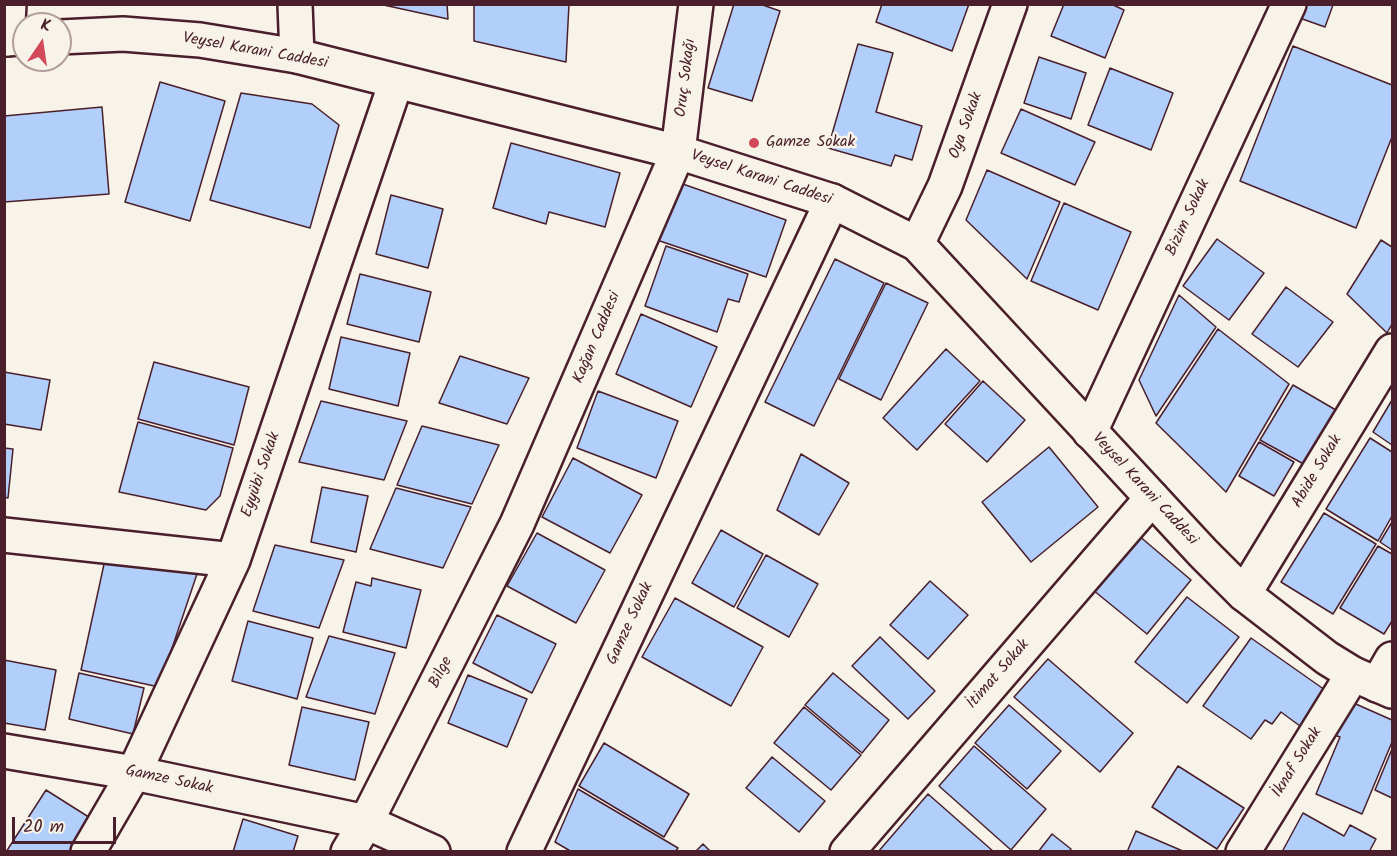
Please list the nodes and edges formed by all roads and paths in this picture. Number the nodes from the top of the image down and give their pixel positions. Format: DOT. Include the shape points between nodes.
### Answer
graph roads {
  1 [pos="9,4"];
  2 [pos="295,4"];
  3 [pos="696,4"];
  4 [pos="1010,4"];
  5 [pos="1289,4"];
  6 [pos="72,36"];
  7 [pos="12,38"];
  8 [pos="297,56"];
  9 [pos="396,82"];
  10 [pos="678,152"];
  11 [pos="832,201"];
  12 [pos="916,244"];
  13 [pos="1392,351"];
  14 [pos="1090,432"];
  15 [pos="1152,498"];
  16 [pos="517,524"];
  17 [pos="4,535"];
  18 [pos="233,560"];
  19 [pos="1244,594"];
  20 [pos="1379,677"];
  21 [pos="4,751"];
  22 [pos="135,773"];
  23 [pos="366,822"];
  24 [pos="88,852"];
  25 [pos="348,852"];
  26 [pos="433,852"];
  27 [pos="524,852"];
  28 [pos="846,852"];
  29 [pos="1243,852"];
  1 -- 7 [label="street"];
  2 -- 8 [label="street"];
  3 -- 10 [label="street, Oruç Sokağı"];
  4 -- 12 [label="street, Oya Sokak" via="945,186"];
  5 -- 14 [label="street, Bizim Sokak"];
  6 -- 8 [label="street, Veysel Karani Caddesi" via="123,34 200,40"];
  8 -- 9 [label="street, Veysel Karani Caddesi"];
  9 -- 10 [label="street, Veysel Karani Caddesi"];
  9 -- 18 [label="street, Eyyübi Sokak"];
  10 -- 11 [label="street, Veysel Karani Caddesi"];
  10 -- 16 [label="street, Kağan Caddesi"];
  11 -- 12 [label="street, Veysel Karani Caddesi"];
  11 -- 27 [label="street, Gamze Sokak"];
  12 -- 14 [label="street, Veysel Karani Caddesi"];
  13 -- 19 [label="street, Abide Sokak"];
  14 -- 15 [label="street, Veysel Karani Caddesi"];
  15 -- 19 [label="street, Veysel Karani Caddesi"];
  15 -- 28 [label="street, İtimat Sokak"];
  16 -- 23 [label="street, Bilge"];
  17 -- 18 [label="street"];
  18 -- 22 [label="street, Eyyübi Sokak"];
  19 -- 20 [label="street, Veysel Karani Caddesi" via="1327,658"];
  20 -- 29 [label="street, İknaf Sokak"];
  21 -- 22 [label="street, Gamze Sokak"];
  22 -- 23 [label="street, Gamze Sokak"];
  22 -- 24 [label="street, Eyyübi Sokak"];
  23 -- 25 [label="street, Bilge"];
  23 -- 26 [label="street, Gamze Sokak"];
}
